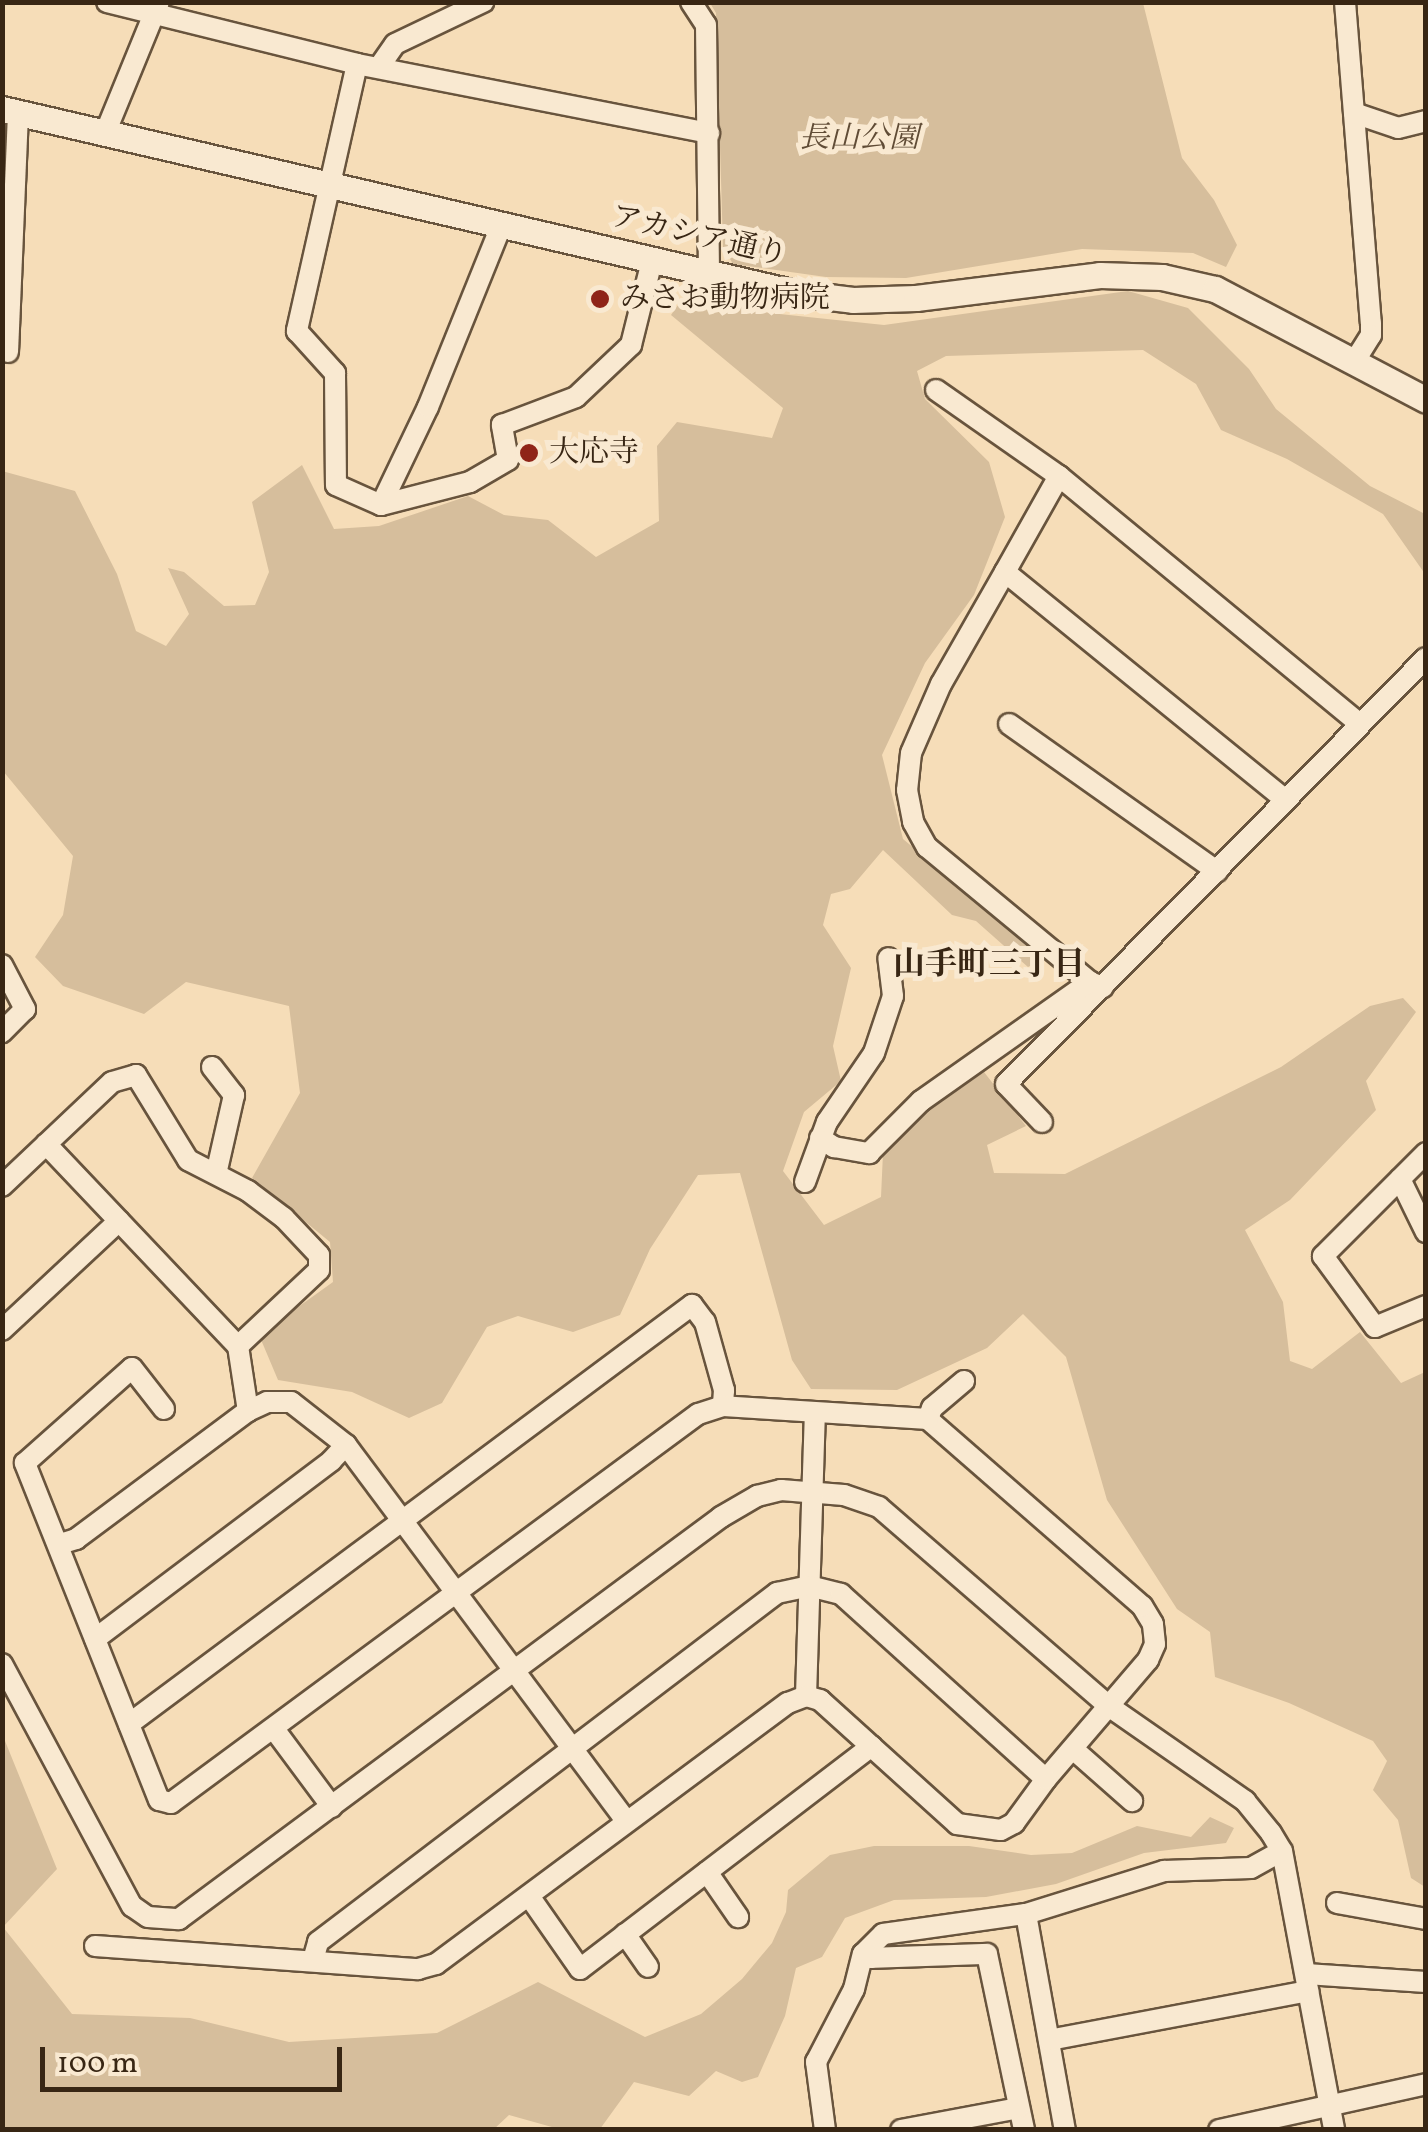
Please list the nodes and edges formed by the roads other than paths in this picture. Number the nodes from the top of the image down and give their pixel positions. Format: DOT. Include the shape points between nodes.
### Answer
graph roads {
  1 [pos="107,2"];
  2 [pos="483,2"];
  3 [pos="692,2"];
  4 [pos="1345,2"];
  5 [pos="157,10"];
  6 [pos="357,64"];
  7 [pos="379,67"];
  8 [pos="10,110"];
  9 [pos="1354,113"];
  10 [pos="1426,121"];
  11 [pos="106,131"];
  12 [pos="709,133"];
  13 [pos="330,186"];
  14 [pos="502,224"];
  15 [pos="652,260"];
  16 [pos="709,274"];
  17 [pos="7,281"];
  18 [pos="8,352"];
  19 [pos="1354,362"];
  20 [pos="936,390"];
  21 [pos="1426,400"];
  22 [pos="1059,476"];
  23 [pos="381,505"];
  24 [pos="1005,572"];
  25 [pos="1426,658"];
  26 [pos="1009,724"];
  27 [pos="1360,724"];
  28 [pos="1286,800"];
  29 [pos="1217,871"];
  30 [pos="888,958"];
  31 [pos="2,965"];
  32 [pos="1096,984"];
  33 [pos="2,1032"];
  34 [pos="212,1067"];
  35 [pos="1042,1122"];
  36 [pos="820,1138"];
  37 [pos="46,1144"];
  38 [pos="1426,1152"];
  39 [pos="216,1174"];
  40 [pos="1400,1180"];
  41 [pos="805,1182"];
  42 [pos="2,1186"];
  43 [pos="119,1221"];
  44 [pos="1426,1232"];
  45 [pos="1426,1306"];
  46 [pos="2,1330"];
  47 [pos="238,1346"];
  48 [pos="964,1381"];
  49 [pos="722,1406"];
  50 [pos="164,1409"];
  51 [pos="248,1411"];
  52 [pos="815,1414"];
  53 [pos="928,1420"];
  54 [pos="346,1445"];
  55 [pos="811,1492"];
  56 [pos="401,1518"];
  57 [pos="60,1544"];
  58 [pos="810,1586"];
  59 [pos="457,1594"];
  60 [pos="95,1640"];
  61 [pos="2,1664"];
  62 [pos="514,1671"];
  63 [pos="806,1696"];
  64 [pos="1110,1707"];
  65 [pos="129,1724"];
  66 [pos="274,1729"];
  67 [pos="872,1746"];
  68 [pos="572,1748"];
  69 [pos="1073,1749"];
  70 [pos="1046,1779"];
  71 [pos="1132,1801"];
  72 [pos="332,1806"];
  73 [pos="626,1820"];
  74 [pos="1282,1851"];
  75 [pos="707,1872"];
  76 [pos="529,1896"];
  77 [pos="1337,1903"];
  78 [pos="1026,1914"];
  79 [pos="738,1917"];
  80 [pos="164,1920"];
  81 [pos="1426,1920"];
  82 [pos="626,1934"];
  83 [pos="95,1946"];
  84 [pos="161,1950"];
  85 [pos="863,1954"];
  86 [pos="313,1960"];
  87 [pos="648,1967"];
  88 [pos="1307,1982"];
  89 [pos="1426,1982"];
  90 [pos="1048,2040"];
  91 [pos="1426,2084"];
  92 [pos="1330,2103"];
  93 [pos="1021,2119"];
  94 [pos="825,2130"];
  95 [pos="901,2130"];
  96 [pos="1065,2130"];
  97 [pos="1218,2130"];
  98 [pos="1334,2130"];
  1 -- 5 [label="street"];
  2 -- 7 [label="street" via="394,44"];
  3 -- 12 [label="street" via="706,25"];
  4 -- 9 [label="street"];
  5 -- 6 [label="street"];
  5 -- 11 [label="street"];
  6 -- 7 [label="street"];
  6 -- 13 [label="street"];
  7 -- 12 [label="street"];
  8 -- 11 [label="street, アカシア通り"];
  8 -- 17 [label="street"];
  9 -- 10 [label="street" via="1398,128"];
  9 -- 19 [label="street" via="1372,322"];
  11 -- 13 [label="street, アカシア通り"];
  12 -- 16 [label="street"];
  13 -- 14 [label="street, アカシア通り"];
  13 -- 23 [label="street" via="297,330 335,373 336,485"];
  14 -- 15 [label="street, アカシア通り"];
  14 -- 23 [label="street"];
  15 -- 16 [label="street, アカシア通り"];
  15 -- 23 [label="street" via="631,344 576,397 502,425 508,460 470,482"];
  16 -- 19 [label="street, アカシア通り" via="853,300 1100,275 1162,276 1215,289"];
  17 -- 18 [label="street"];
  19 -- 21 [label="street, アカシア通り"];
  20 -- 22 [label="street"];
  22 -- 24 [label="street"];
  22 -- 27 [label="street"];
  24 -- 28 [label="street"];
  24 -- 32 [label="street" via="941,684 911,754 907,790 913,822 927,847"];
  25 -- 27 [label="street"];
  26 -- 29 [label="street"];
  27 -- 28 [label="street"];
  28 -- 29 [label="street"];
  29 -- 32 [label="street"];
  30 -- 36 [label="street" via="893,996 874,1053"];
  31 -- 33 [label="street" via="25,1008"];
  32 -- 35 [label="street" via="1006,1084"];
  32 -- 36 [label="street" via="920,1101 869,1153"];
  34 -- 39 [label="street" via="234,1095"];
  36 -- 41 [label="street"];
  37 -- 39 [label="street" via="112,1082 136,1075 181,1151"];
  37 -- 42 [label="street"];
  37 -- 43 [label="street"];
  38 -- 40 [label="street"];
  39 -- 47 [label="street" via="284,1218 319,1255 319,1270"];
  40 -- 44 [label="street"];
  40 -- 45 [label="street" via="1323,1256 1375,1327"];
  43 -- 46 [label="street"];
  43 -- 47 [label="street"];
  47 -- 51 [label="street"];
  48 -- 53 [label="street" via="932,1408"];
  49 -- 52 [label="street"];
  49 -- 56 [label="street" via="706,1322 692,1305"];
  49 -- 59 [label="street" via="698,1414"];
  50 -- 57 [label="street" via="132,1368 25,1463"];
  51 -- 54 [label="street" via="291,1402"];
  51 -- 57 [label="street" via="76,1539"];
  52 -- 53 [label="street"];
  52 -- 55 [label="street"];
  53 -- 64 [label="street" via="1142,1606 1155,1644"];
  54 -- 56 [label="street"];
  54 -- 60 [label="street"];
  55 -- 58 [label="street"];
  55 -- 62 [label="street" via="756,1496 721,1517"];
  55 -- 64 [label="street" via="879,1507"];
  56 -- 59 [label="street"];
  56 -- 65 [label="street"];
  57 -- 60 [label="street"];
  58 -- 63 [label="street"];
  58 -- 68 [label="street" via="777,1592"];
  58 -- 70 [label="street" via="841,1594"];
  59 -- 62 [label="street"];
  59 -- 66 [label="street"];
  60 -- 65 [label="street"];
  61 -- 80 [label="street" via="120,1889 132,1906"];
  62 -- 68 [label="street"];
  62 -- 72 [label="street"];
  63 -- 67 [label="street" via="820,1700"];
  63 -- 73 [label="street"];
  64 -- 69 [label="street"];
  64 -- 74 [label="street" via="1245,1801"];
  65 -- 66 [label="street" via="159,1800 171,1804"];
  66 -- 72 [label="street"];
  67 -- 70 [label="street" via="969,1828 1001,1830 1014,1823"];
  67 -- 75 [label="street"];
  68 -- 73 [label="street"];
  68 -- 86 [label="street" via="318,1942"];
  69 -- 70 [label="street"];
  69 -- 71 [label="street"];
  72 -- 80 [label="street" via="192,1913"];
  73 -- 76 [label="street"];
  74 -- 78 [label="street" via="1251,1868 1164,1871"];
  74 -- 88 [label="street"];
  75 -- 79 [label="street"];
  75 -- 82 [label="street"];
  76 -- 82 [label="street" via="580,1969"];
  76 -- 86 [label="street" via="436,1964 418,1969"];
  77 -- 81 [label="street"];
  78 -- 85 [label="street" via="882,1934"];
  78 -- 90 [label="street"];
  80 -- 84 [label="street"];
  82 -- 87 [label="street"];
  83 -- 84 [label="street"];
  84 -- 86 [label="street"];
  85 -- 93 [label="street" via="987,1954"];
  85 -- 94 [label="street" via="854,1989 816,2062"];
  88 -- 89 [label="street"];
  88 -- 90 [label="street"];
  88 -- 92 [label="street"];
  90 -- 96 [label="street"];
  91 -- 92 [label="street"];
  92 -- 97 [label="street"];
  92 -- 98 [label="street"];
  93 -- 95 [label="street"];
}
